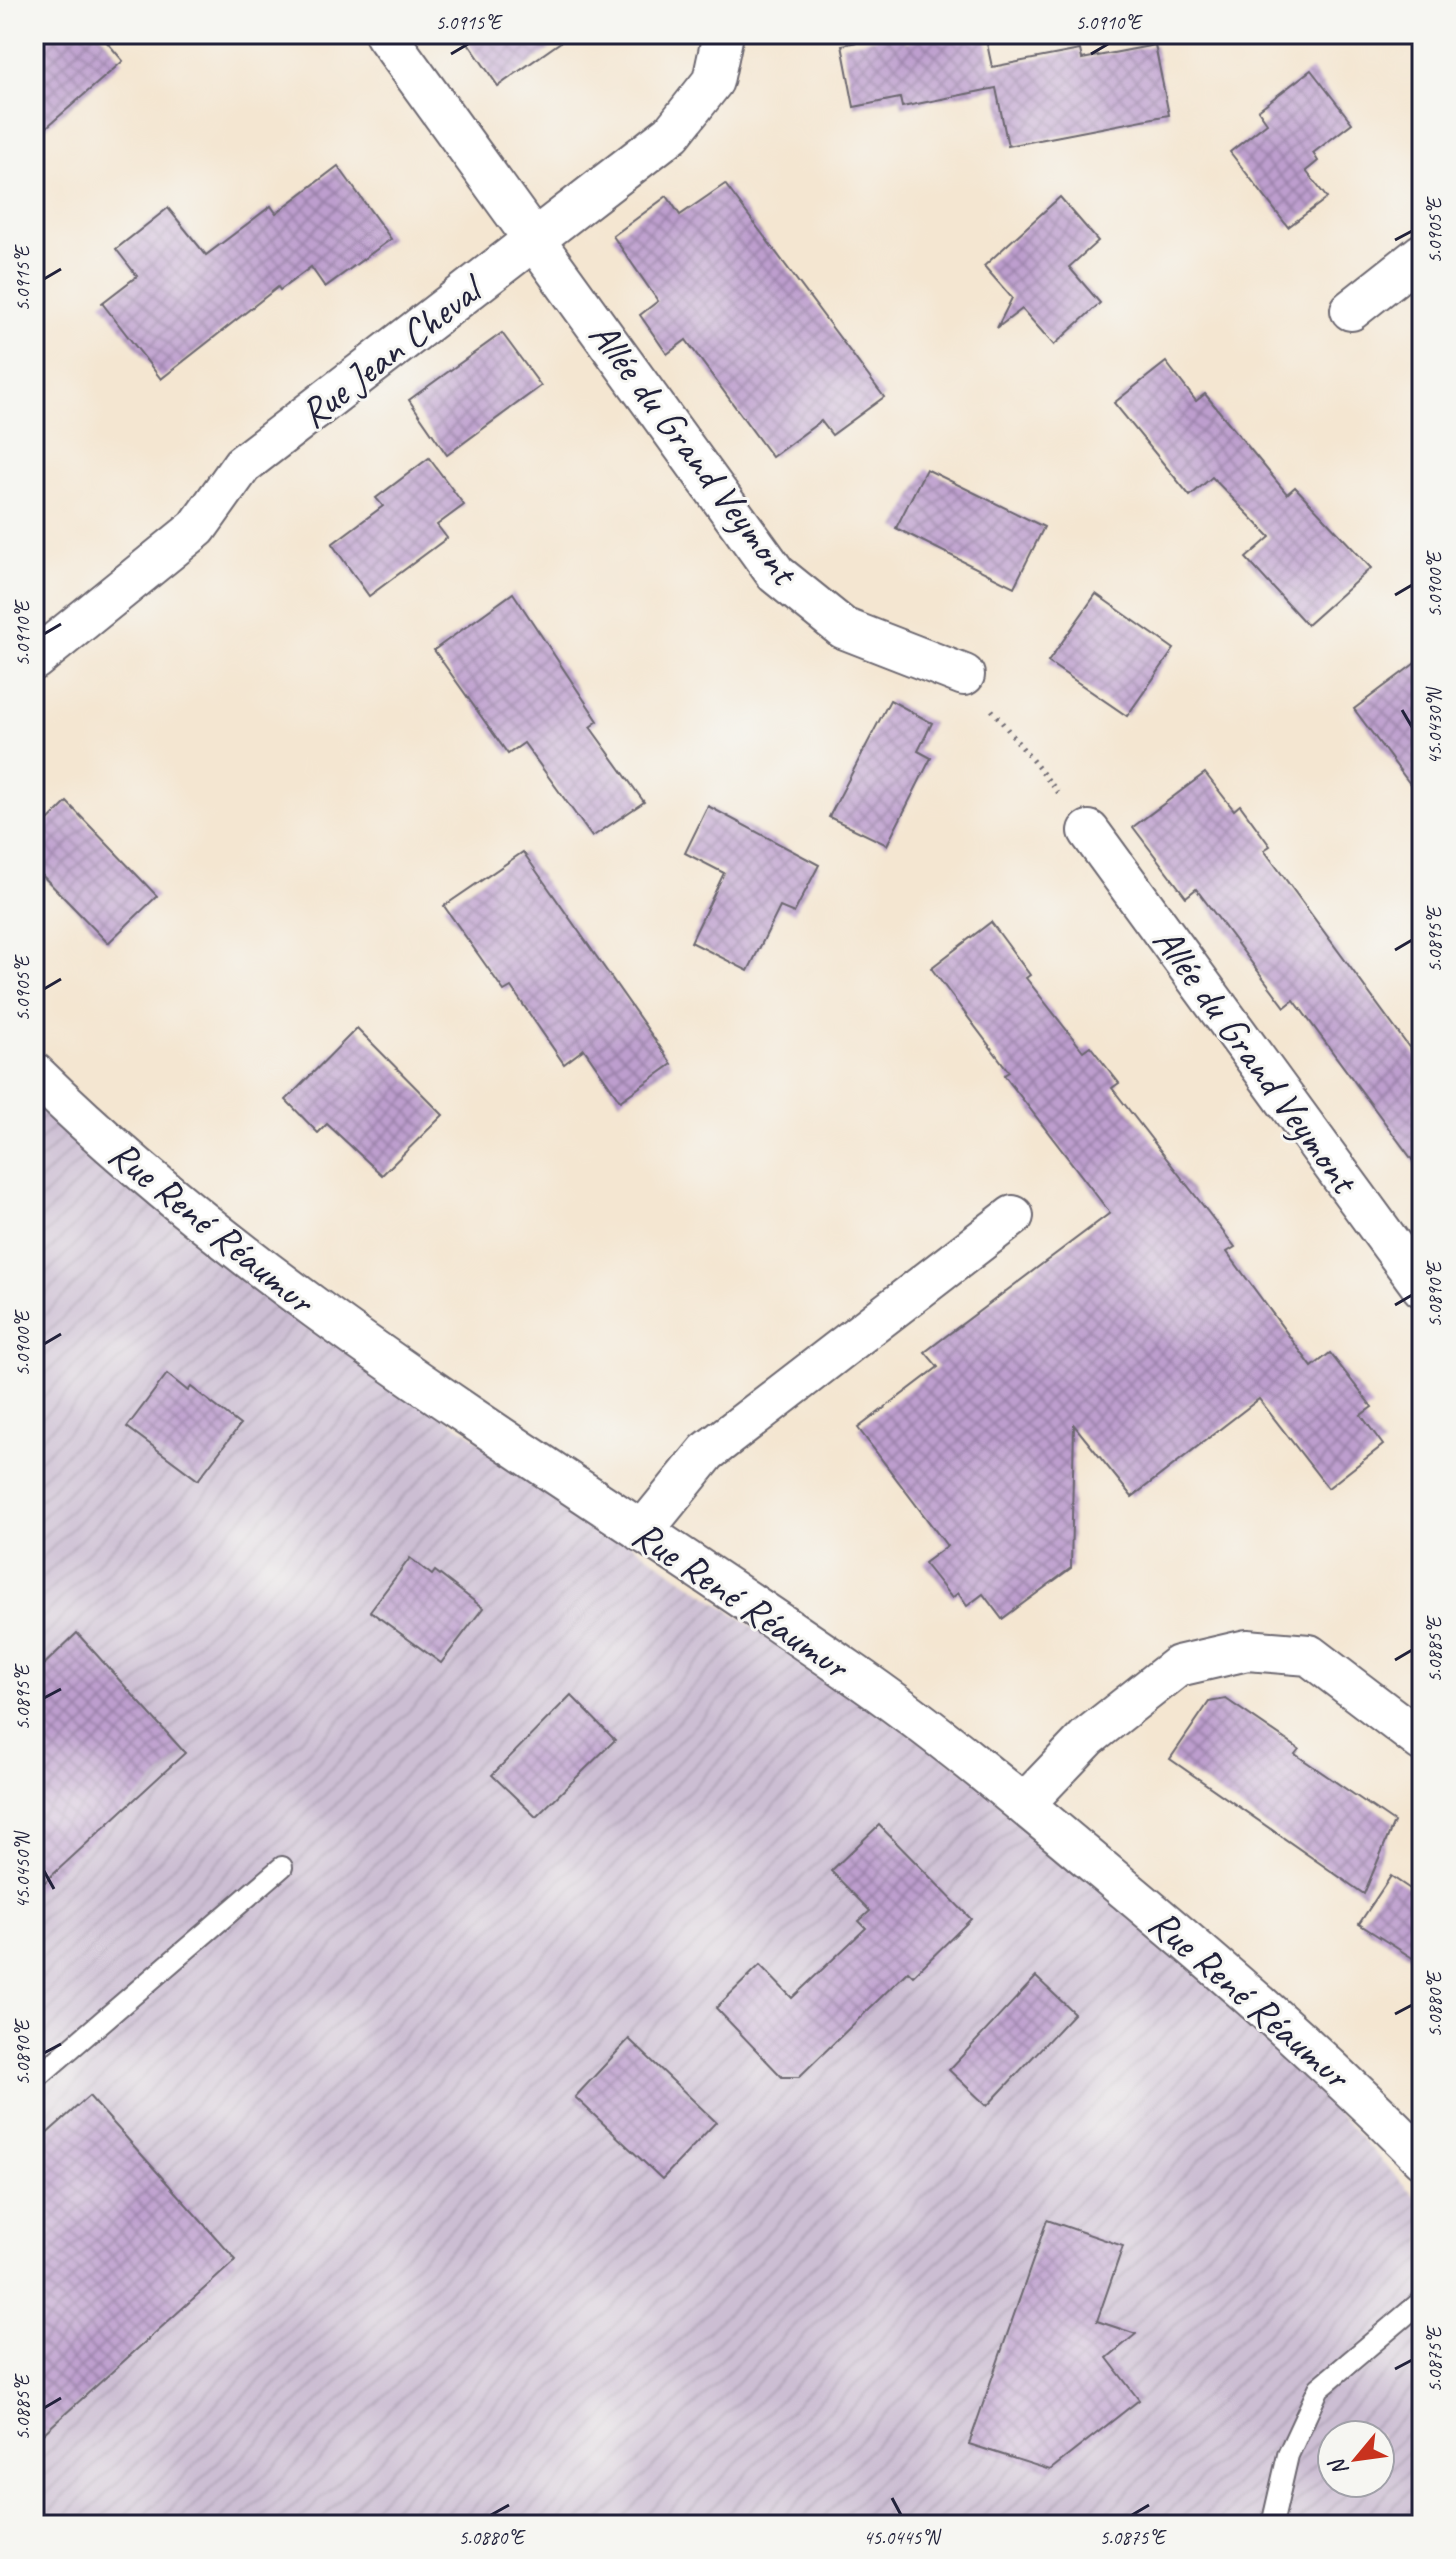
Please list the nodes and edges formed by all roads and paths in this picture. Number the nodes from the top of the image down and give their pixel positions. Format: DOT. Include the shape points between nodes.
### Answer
graph roads {
  1 [pos="385,34"];
  2 [pos="723,34"];
  3 [pos="536,238"];
  4 [pos="1422,254"];
  5 [pos="1351,310"];
  6 [pos="34,660"];
  7 [pos="964,675"];
  8 [pos="1089,831"];
  9 [pos="34,1073"];
  10 [pos="1013,1216"];
  11 [pos="1422,1287"];
  12 [pos="642,1532"];
  13 [pos="1422,1741"];
  14 [pos="1024,1804"];
  15 [pos="282,1867"];
  16 [pos="34,2080"];
  17 [pos="1422,2158"];
  18 [pos="1422,2301"];
  19 [pos="1272,2525"];
  1 -- 3 [label="street, Allée du Grand Veymont"];
  2 -- 3 [label="street, Rue Jean Cheval" via="713,81 672,133"];
  3 -- 6 [label="street, Rue Jean Cheval" via="242,465 197,528"];
  3 -- 7 [label="street, Allée du Grand Veymont" via="776,574 843,628"];
  4 -- 5 [label="street"];
  7 -- 8 [label="path"];
  8 -- 11 [label="street, Allée du Grand Veymont"];
  9 -- 12 [label="street, Rue René Réaumur" via="95,1133 286,1290"];
  10 -- 12 [label="street" via="707,1452"];
  12 -- 14 [label="street, Rue René Réaumur" via="851,1672"];
  13 -- 14 [label="street" via="1309,1655 1247,1650 1178,1666 1088,1737"];
  14 -- 17 [label="street, Rue René Réaumur" via="1358,2092"];
  15 -- 16 [label="lane"];
  18 -- 19 [label="lane" via="1319,2388 1288,2455"];
}
